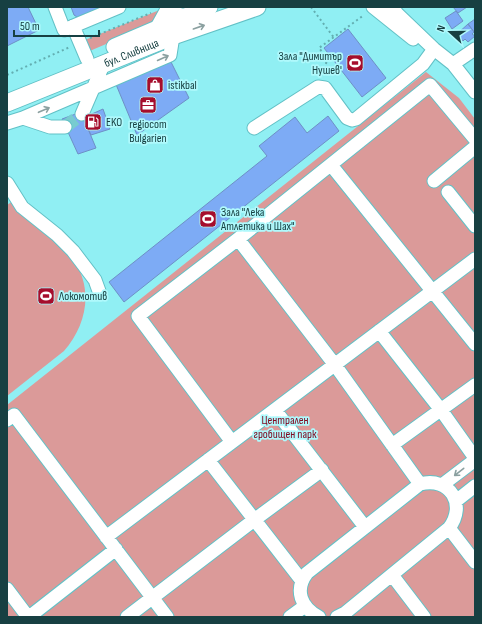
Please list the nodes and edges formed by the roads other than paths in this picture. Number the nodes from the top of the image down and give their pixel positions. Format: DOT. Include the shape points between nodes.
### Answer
graph roads {
  1 [pos="55,7"];
  2 [pos="119,7"];
  3 [pos="209,7"];
  4 [pos="258,7"];
  5 [pos="392,8"];
  6 [pos="165,9"];
  7 [pos="369,10"];
  8 [pos="186,16"];
  9 [pos="73,26"];
  10 [pos="156,29"];
  11 [pos="173,36"];
  12 [pos="434,49"];
  13 [pos="475,50"];
  14 [pos="88,59"];
  15 [pos="104,63"];
  16 [pos="453,64"];
  17 [pos="93,88"];
  18 [pos="7,91"];
  19 [pos="475,92"];
  20 [pos="7,103"];
  21 [pos="82,114"];
  22 [pos="23,118"];
  23 [pos="7,123"];
  24 [pos="66,127"];
  25 [pos="254,128"];
  26 [pos="475,139"];
  27 [pos="475,148"];
  28 [pos="331,165"];
  29 [pos="434,181"];
  30 [pos="7,183"];
  31 [pos="448,192"];
  32 [pos="475,226"];
  33 [pos="238,240"];
  34 [pos="475,258"];
  35 [pos="99,290"];
  36 [pos="432,291"];
  37 [pos="379,331"];
  38 [pos="475,344"];
  39 [pos="334,365"];
  40 [pos="475,385"];
  41 [pos="275,410"];
  42 [pos="442,410"];
  43 [pos="7,420"];
  44 [pos="232,442"];
  45 [pos="392,445"];
  46 [pos="475,459"];
  47 [pos="208,460"];
  48 [pos="322,470"];
  49 [pos="420,484"];
  50 [pos="442,485"];
  51 [pos="475,486"];
  52 [pos="456,501"];
  53 [pos="254,520"];
  54 [pos="365,527"];
  55 [pos="449,528"];
  56 [pos="106,537"];
  57 [pos="116,549"];
  58 [pos="475,562"];
  59 [pos="392,575"];
  60 [pos="302,581"];
  61 [pos="7,589"];
  62 [pos="152,598"];
  63 [pos="305,606"];
  64 [pos="28,617"];
  65 [pos="127,617"];
  66 [pos="167,617"];
  67 [pos="290,617"];
  68 [pos="319,617"];
  69 [pos="337,617"];
  70 [pos="424,617"];
  1 -- 9 [label="street" via="64,30"];
  2 -- 9 [label="street"];
  3 -- 8 [label="main road, бул. Сливница"];
  11 -- 4 [label="main road, бул. Сливница, one-way"];
  5 -- 12 [label="street"];
  6 -- 8 [label="street"];
  6 -- 10 [label="street"];
  7 -- 12 [label="street"];
  8 -- 10 [label="main road, бул. Сливница"];
  9 -- 14 [label="street"];
  10 -- 14 [label="main road, бул. Сливница"];
  11 -- 15 [label="main road, бул. Сливница"];
  17 -- 11 [label="street, one-way" via="170,55"];
  12 -- 16 [label="street"];
  12 -- 25 [label="street" via="424,64 356,119 347,118 325,88 318,87"];
  13 -- 16 [label="street"];
  14 -- 18 [label="main road, бул. Сливница"];
  15 -- 17 [label="street"];
  15 -- 20 [label="main road, бул. Сливница"];
  16 -- 19 [label="street"];
  17 -- 21 [label="street"];
  22 -- 17 [label="street, one-way"];
  22 -- 23 [label="street"];
  22 -- 24 [label="street" via="50,127"];
  26 -- 28 [label="street" via="430,85"];
  27 -- 29 [label="street"];
  28 -- 33 [label="street"];
  28 -- 36 [label="street"];
  30 -- 35 [label="street" via="22,207 57,235 72,251 95,280"];
  31 -- 32 [label="street"];
  33 -- 39 [label="street"];
  33 -- 44 [label="street" via="138,316"];
  34 -- 36 [label="street"];
  36 -- 37 [label="street"];
  36 -- 38 [label="street"];
  37 -- 39 [label="street"];
  37 -- 42 [label="street"];
  39 -- 41 [label="street"];
  39 -- 45 [label="street"];
  40 -- 42 [label="street"];
  41 -- 44 [label="street"];
  41 -- 48 [label="street"];
  42 -- 45 [label="street"];
  42 -- 46 [label="street"];
  43 -- 56 [label="street" via="14,415"];
  44 -- 47 [label="street"];
  45 -- 49 [label="street"];
  46 -- 50 [label="street, one-way"];
  47 -- 53 [label="street"];
  47 -- 56 [label="street"];
  48 -- 53 [label="street"];
  48 -- 54 [label="street"];
  49 -- 50 [label="street" via="431,482"];
  49 -- 54 [label="street"];
  50 -- 52 [label="street"];
  51 -- 52 [label="street"];
  52 -- 55 [label="street" via="454,522"];
  53 -- 60 [label="street"];
  53 -- 62 [label="street"];
  54 -- 60 [label="street" via="311,569"];
  55 -- 58 [label="street"];
  55 -- 59 [label="street"];
  56 -- 57 [label="street"];
  57 -- 62 [label="street"];
  57 -- 64 [label="street"];
  59 -- 69 [label="street"];
  59 -- 70 [label="street"];
  60 -- 63 [label="street" via="300,591"];
  61 -- 64 [label="street"];
  62 -- 65 [label="street"];
  62 -- 66 [label="street"];
  63 -- 67 [label="street"];
  63 -- 68 [label="street"];
}
